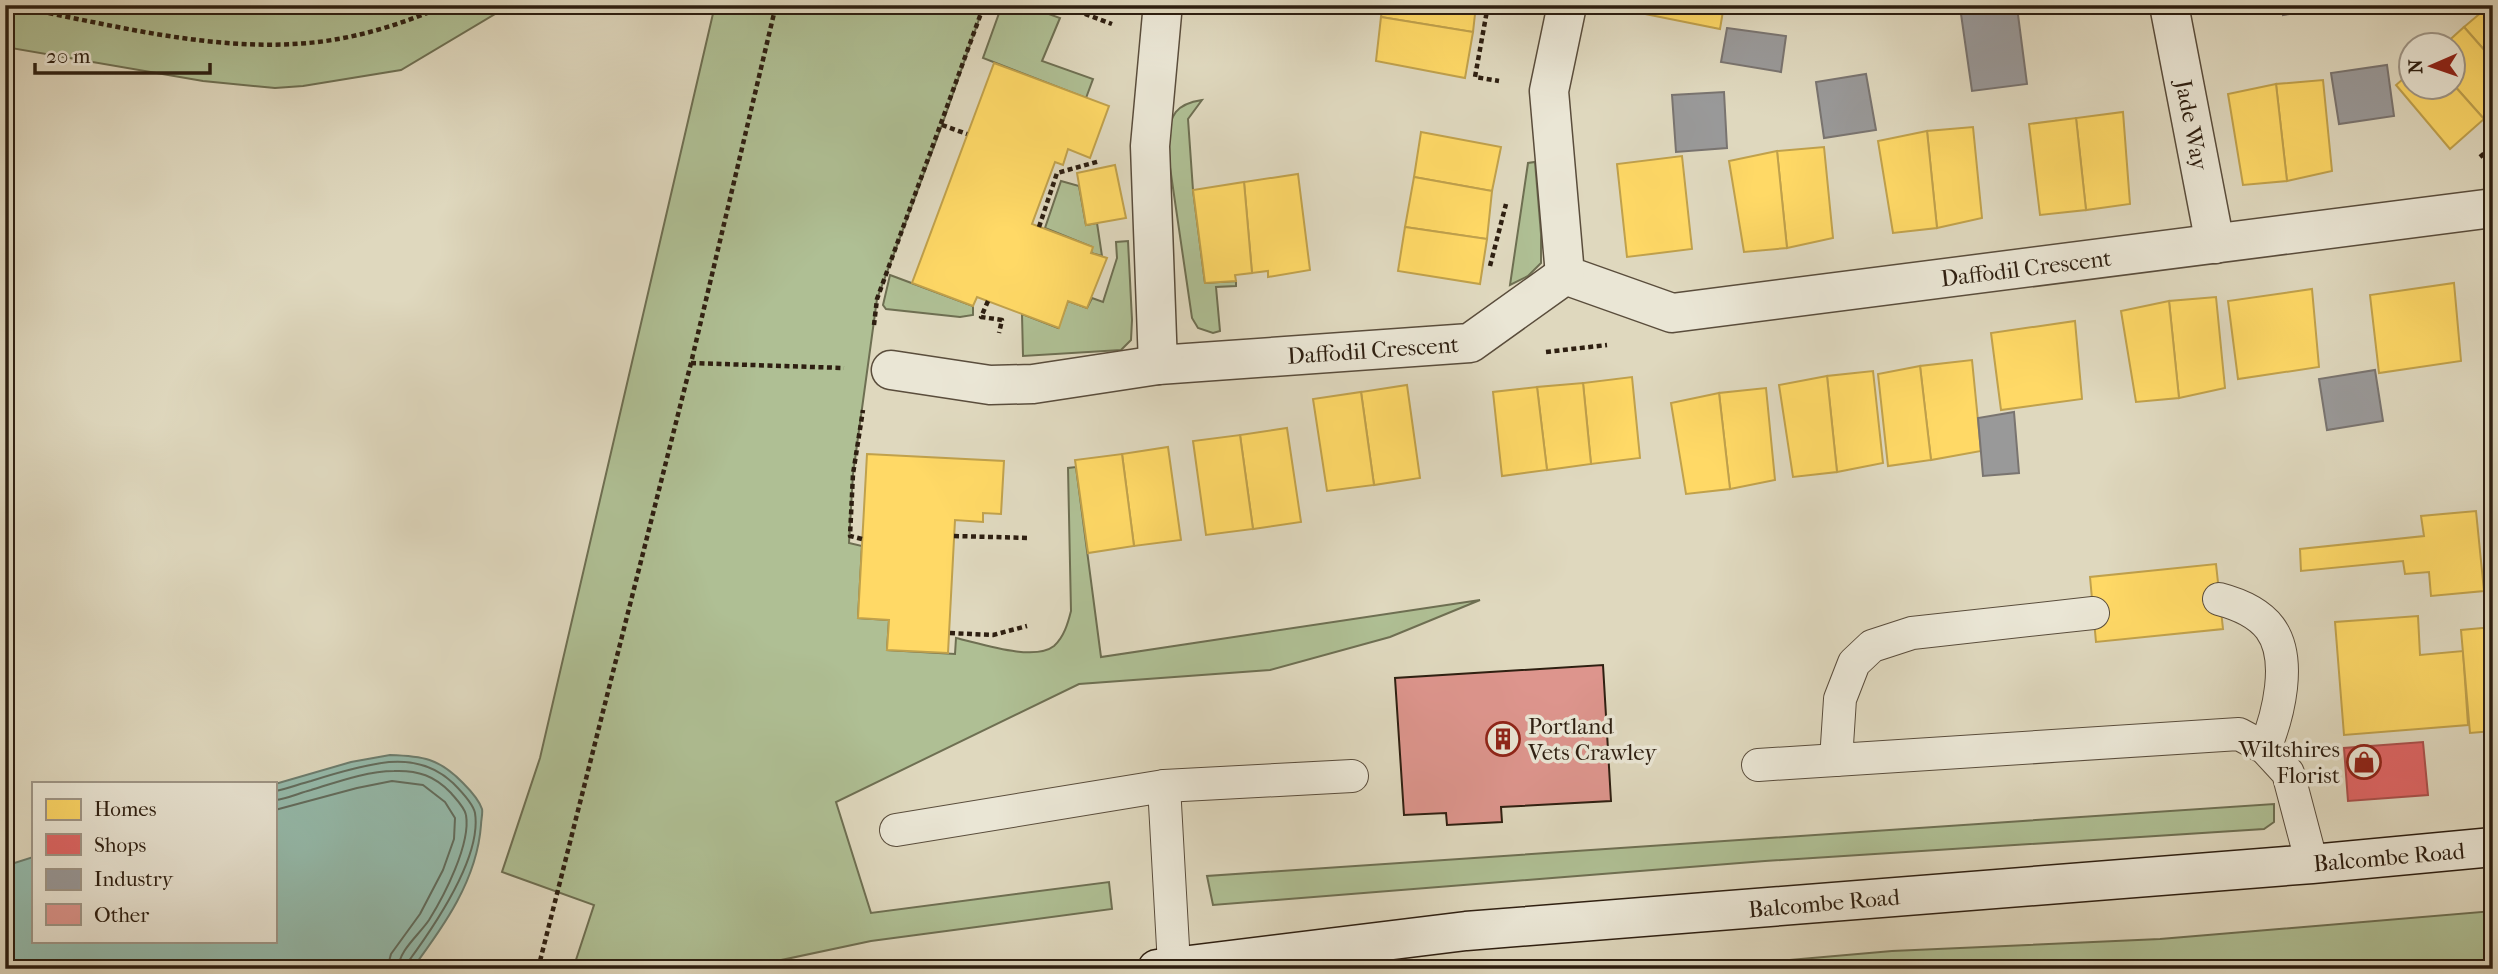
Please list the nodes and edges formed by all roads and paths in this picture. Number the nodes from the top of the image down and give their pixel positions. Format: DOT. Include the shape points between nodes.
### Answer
graph roads {
  1 [pos="8,5"];
  2 [pos="446,5"];
  3 [pos="776,5"];
  4 [pos="984,5"];
  5 [pos="1567,5"];
  6 [pos="2169,5"];
  7 [pos="1162,13"];
  8 [pos="943,125"];
  9 [pos="967,134"];
  10 [pos="1150,146"];
  11 [pos="2493,208"];
  12 [pos="1039,227"];
  13 [pos="2215,244"];
  14 [pos="1565,275"];
  15 [pos="1672,313"];
  16 [pos="1470,344"];
  17 [pos="691,363"];
  18 [pos="1158,365"];
  19 [pos="880,369"];
  20 [pos="954,536"];
  21 [pos="1030,538"];
  22 [pos="863,539"];
  23 [pos="2220,599"];
  24 [pos="2093,613"];
  25 [pos="1027,626"];
  26 [pos="950,633"];
  27 [pos="2265,748"];
  28 [pos="1836,760"];
  29 [pos="1758,765"];
  30 [pos="1352,776"];
  31 [pos="1164,786"];
  32 [pos="896,830"];
  33 [pos="2493,847"];
  34 [pos="2312,864"];
  35 [pos="1166,967"];
  36 [pos="538,969"];
  1 -- 2 [label="path" via="190,39 248,45 344,37 398,24"];
  3 -- 17 [label="path"];
  4 -- 8 [label="path"];
  5 -- 14 [label="street" via="1549,91"];
  6 -- 13 [label="street, Jade Way"];
  7 -- 10 [label="street"];
  8 -- 9 [label="path"];
  8 -- 19 [label="path" via="877,299"];
  10 -- 12 [label="path" via="1057,173"];
  10 -- 18 [label="street"];
  11 -- 13 [label="street, Daffodil Crescent"];
  13 -- 15 [label="street, Daffodil Crescent"];
  14 -- 15 [label="street, Daffodil Crescent"];
  14 -- 16 [label="street, Daffodil Crescent"];
  15 -- 16 [label="path" via="1646,342 1494,357"];
  16 -- 18 [label="street, Daffodil Crescent"];
  17 -- 19 [label="path"];
  17 -- 36 [label="path"];
  18 -- 19 [label="street, Daffodil Crescent" via="1033,384 990,385"];
  19 -- 22 [label="path" via="853,474 850,536"];
  20 -- 21 [label="path"];
  23 -- 27 [label="lane" via="2242,605 2270,628 2281,655 2280,696"];
  24 -- 28 [label="lane" via="1912,633 1872,646 1853,663 1840,699"];
  25 -- 26 [label="path" via="993,635"];
  27 -- 28 [label="lane" via="2239,734"];
  27 -- 34 [label="lane" via="2288,773"];
  28 -- 29 [label="lane"];
  30 -- 31 [label="lane"];
  31 -- 32 [label="lane"];
  31 -- 35 [label="lane"];
  33 -- 34 [label="street, Balcombe Road"];
  34 -- 35 [label="street, Balcombe Road" via="1466,931"];
}
